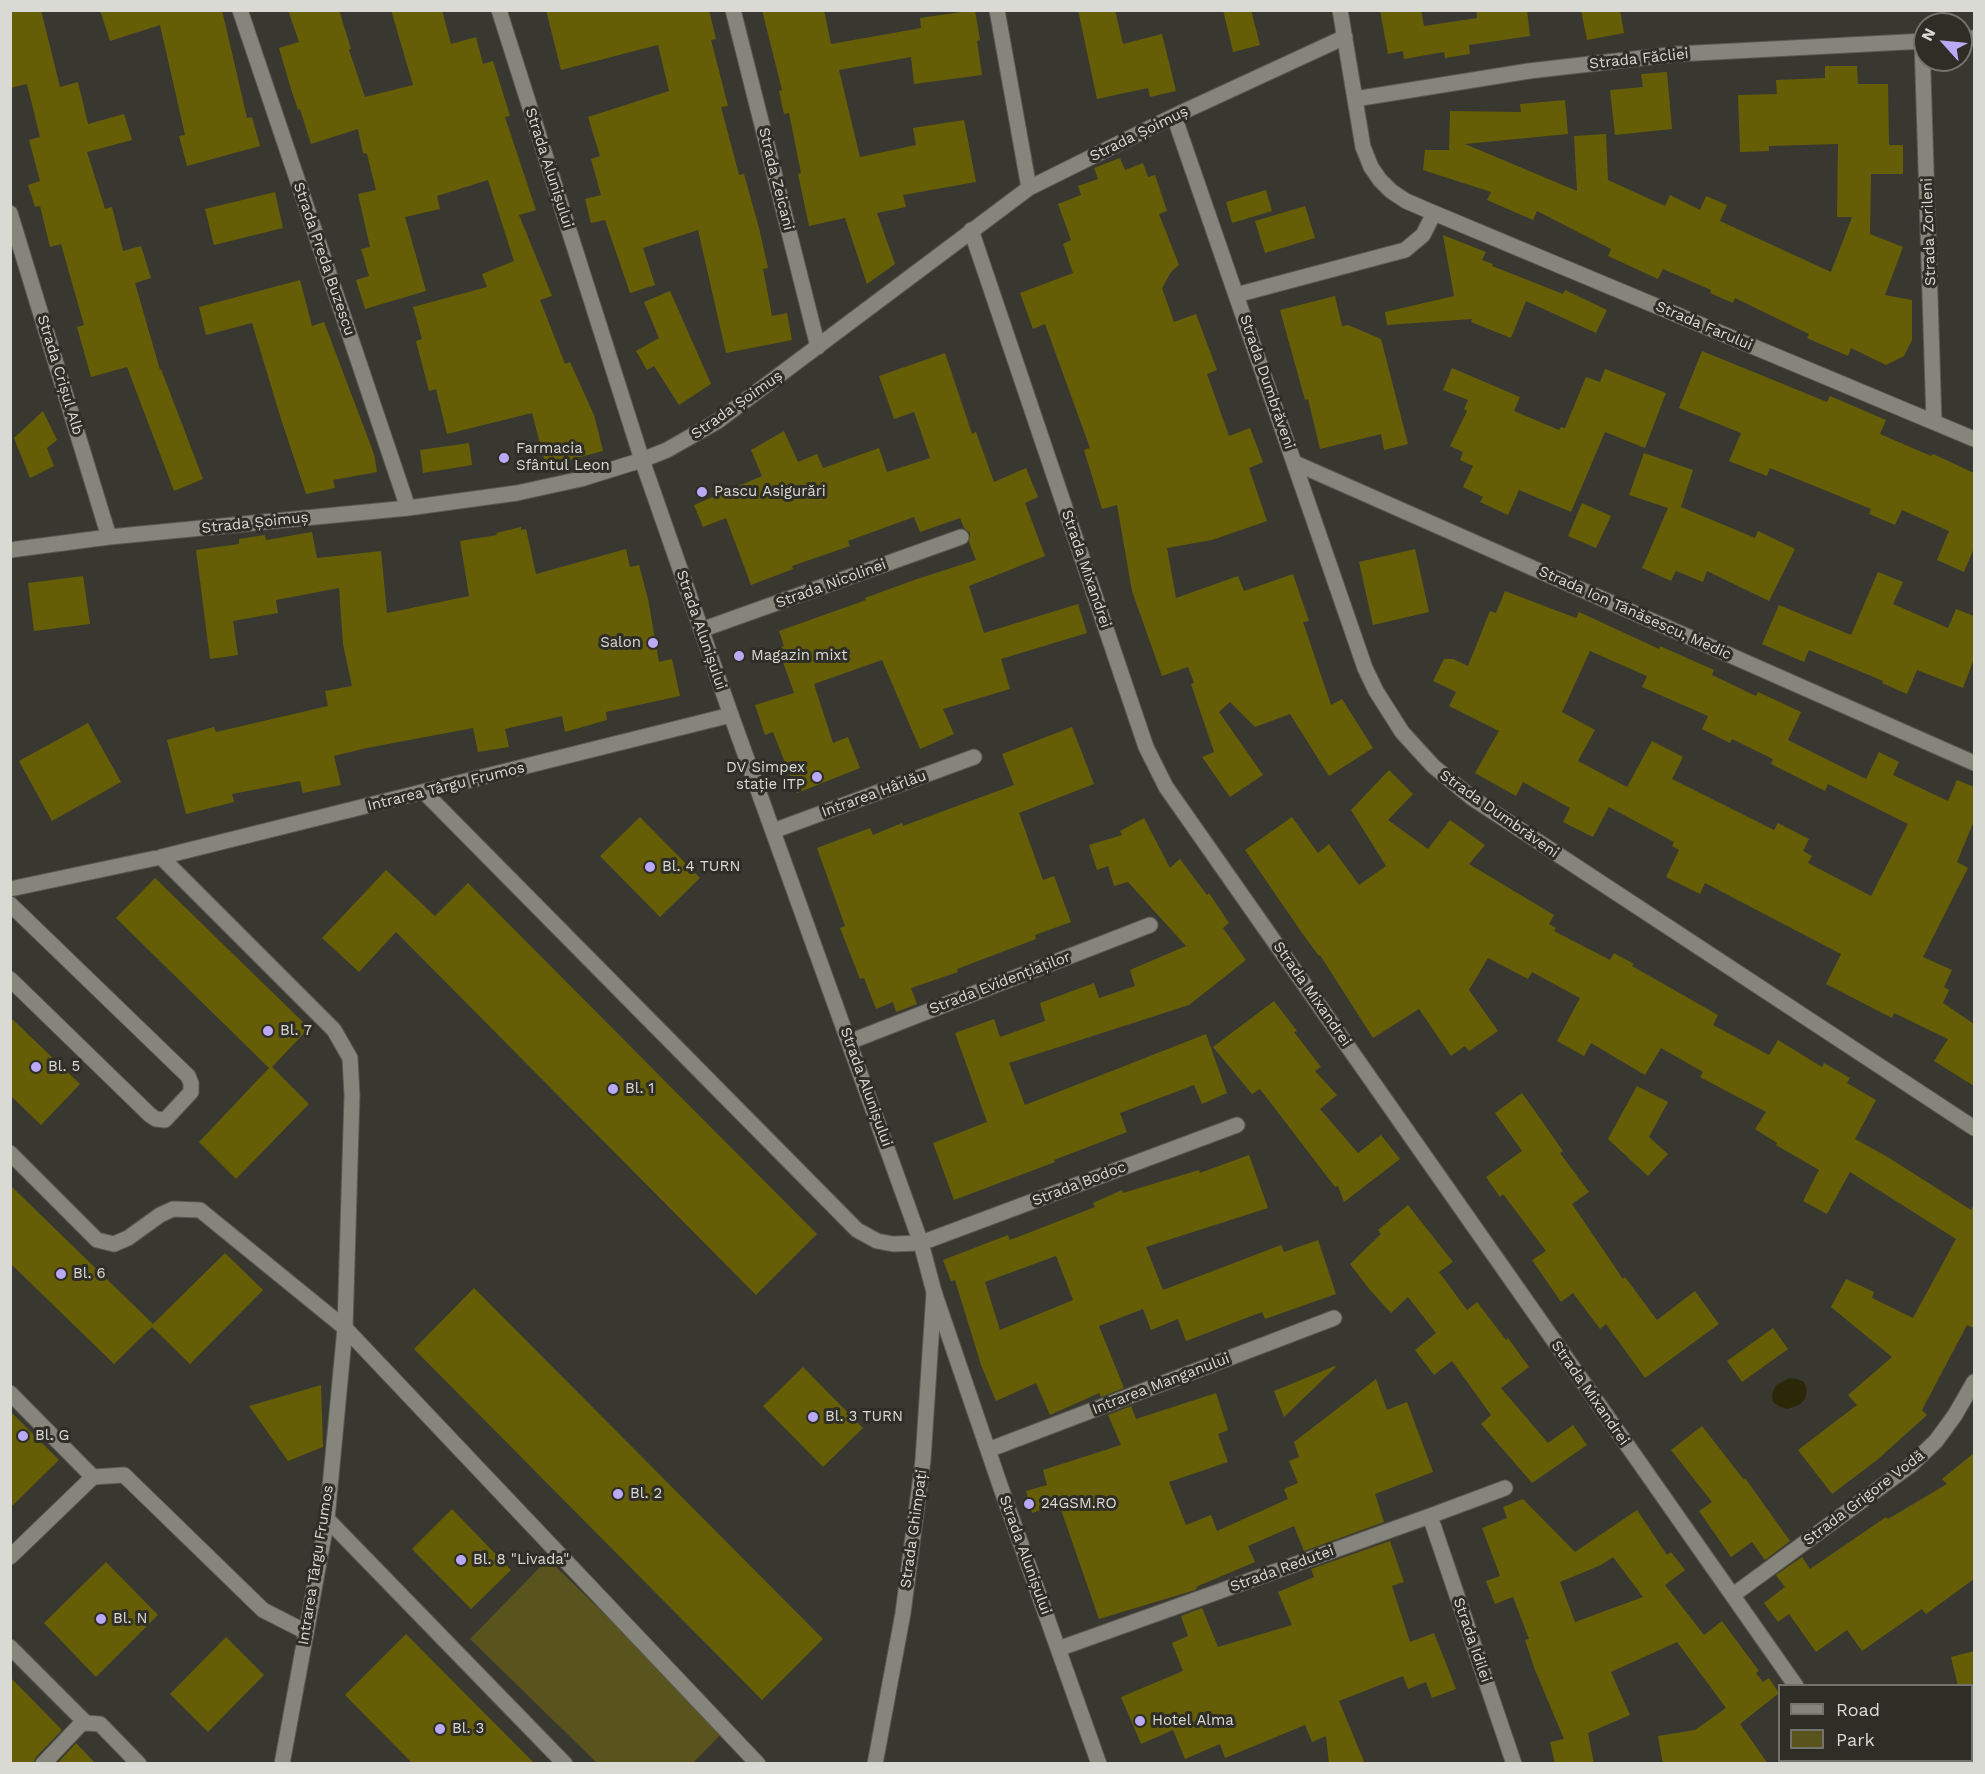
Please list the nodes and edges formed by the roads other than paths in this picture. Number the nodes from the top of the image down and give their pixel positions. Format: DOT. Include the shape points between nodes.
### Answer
graph roads {
  1 [pos="240,10"];
  2 [pos="499,10"];
  3 [pos="733,10"];
  4 [pos="998,10"];
  5 [pos="1341,10"];
  6 [pos="1345,37"];
  7 [pos="1913,42"];
  8 [pos="1925,72"];
  9 [pos="1355,99"];
  10 [pos="1174,116"];
  11 [pos="1029,188"];
  12 [pos="10,213"];
  13 [pos="1434,213"];
  14 [pos="971,230"];
  15 [pos="1236,295"];
  16 [pos="818,347"];
  17 [pos="1935,423"];
  18 [pos="1974,439"];
  19 [pos="642,460"];
  20 [pos="1295,463"];
  21 [pos="408,508"];
  22 [pos="109,537"];
  23 [pos="962,537"];
  24 [pos="10,550"];
  25 [pos="701,630"];
  26 [pos="730,715"];
  27 [pos="974,757"];
  28 [pos="1974,763"];
  29 [pos="424,792"];
  30 [pos="773,831"];
  31 [pos="161,857"];
  32 [pos="10,889"];
  33 [pos="10,904"];
  34 [pos="1150,925"];
  35 [pos="10,979"];
  36 [pos="849,1041"];
  37 [pos="1236,1125"];
  38 [pos="1974,1128"];
  39 [pos="10,1153"];
  40 [pos="921,1243"];
  41 [pos="934,1292"];
  42 [pos="1335,1318"];
  43 [pos="345,1328"];
  44 [pos="1974,1382"];
  45 [pos="10,1393"];
  46 [pos="988,1450"];
  47 [pos="93,1477"];
  48 [pos="1505,1488"];
  49 [pos="1430,1516"];
  50 [pos="327,1519"];
  51 [pos="10,1557"];
  52 [pos="1733,1596"];
  53 [pos="306,1632"];
  54 [pos="10,1647"];
  55 [pos="1058,1649"];
  56 [pos="1795,1684"];
  57 [pos="86,1723"];
  58 [pos="43,1764"];
  59 [pos="139,1764"];
  60 [pos="282,1764"];
  61 [pos="565,1764"];
  62 [pos="758,1764"];
  63 [pos="875,1764"];
  64 [pos="1099,1764"];
  65 [pos="1514,1764"];
  1 -- 21 [label="street, Strada Preda Buzescu"];
  2 -- 19 [label="street, Strada Alunișului"];
  3 -- 16 [label="street, Strada Zeicani"];
  4 -- 11 [label="street"];
  5 -- 6 [label="street, Strada Farului"];
  6 -- 9 [label="street, Strada Farului"];
  6 -- 10 [label="street, Strada Șoimuș"];
  7 -- 9 [label="street, Strada Făcliei" via="1677,54 1529,71"];
  8 -- 17 [label="street, Strada Zorileni"];
  9 -- 13 [label="street, Strada Farului" via="1363,147 1380,180 1406,201"];
  10 -- 11 [label="street, Strada Șoimuș"];
  10 -- 15 [label="street, Strada Dumbrăveni"];
  11 -- 14 [label="street, Strada Șoimuș"];
  12 -- 22 [label="street, Strada Crișul Alb"];
  13 -- 15 [label="street" via="1423,235 1405,250"];
  13 -- 17 [label="street, Strada Farului"];
  14 -- 16 [label="street, Strada Șoimuș"];
  14 -- 52 [label="street, Strada Mixandrei" via="1146,747 1166,787"];
  15 -- 20 [label="street, Strada Dumbrăveni"];
  16 -- 19 [label="street, Strada Șoimuș" via="718,421"];
  17 -- 18 [label="street, Strada Farului"];
  19 -- 21 [label="street, Strada Șoimuș" via="517,493"];
  19 -- 25 [label="street, Strada Alunișului"];
  20 -- 28 [label="street, Strada Ion Tănăsescu, Medic"];
  20 -- 38 [label="street, Strada Dumbrăveni" via="1365,668 1402,732 1433,766 1496,815"];
  21 -- 22 [label="street, Strada Șoimuș"];
  22 -- 24 [label="street, Strada Șoimuș"];
  23 -- 25 [label="street, Strada Nicolinei"];
  25 -- 26 [label="street, Strada Alunișului"];
  26 -- 29 [label="street, Intrarea Târgu Frumos"];
  26 -- 30 [label="street, Strada Alunișului"];
  27 -- 30 [label="street, Intrarea Hârlău"];
  29 -- 31 [label="street, Intrarea Târgu Frumos"];
  29 -- 40 [label="street" via="857,1230 877,1241"];
  30 -- 36 [label="street, Strada Alunișului"];
  31 -- 32 [label="street, Intrarea Târgu Frumos"];
  31 -- 43 [label="street, Intrarea Târgu Frumos" via="334,1030 350,1058"];
  33 -- 35 [label="street" via="188,1076 190,1092 165,1120 156,1119"];
  34 -- 36 [label="street, Strada Evidențiaților"];
  36 -- 40 [label="street, Strada Alunișului"];
  37 -- 40 [label="street, Strada Bodoc"];
  39 -- 43 [label="street" via="97,1240 114,1244 173,1209 200,1210"];
  40 -- 41 [label="street, Strada Alunișului"];
  41 -- 46 [label="street, Strada Alunișului"];
  41 -- 63 [label="street, Strada Ghimpați" via="923,1460 903,1613"];
  42 -- 46 [label="street, Intrarea Manganului"];
  43 -- 50 [label="street, Intrarea Târgu Frumos"];
  43 -- 62 [label="street"];
  44 -- 52 [label="street, Strada Grigore Vodă" via="1936,1441 1911,1465"];
  45 -- 47 [label="street"];
  46 -- 55 [label="street, Strada Alunișului"];
  47 -- 51 [label="street"];
  47 -- 53 [label="street" via="124,1475 262,1611"];
  48 -- 49 [label="street, Strada Redutei"];
  49 -- 55 [label="street, Strada Redutei"];
  49 -- 65 [label="street, Strada Idilei"];
  50 -- 53 [label="street, Intrarea Târgu Frumos"];
  50 -- 61 [label="street"];
  52 -- 56 [label="street, Strada Mixandrei"];
  53 -- 60 [label="street, Intrarea Târgu Frumos"];
  54 -- 57 [label="street"];
  55 -- 64 [label="street, Strada Alunișului"];
  57 -- 58 [label="street"];
  57 -- 59 [label="street" via="99,1724"];
}
